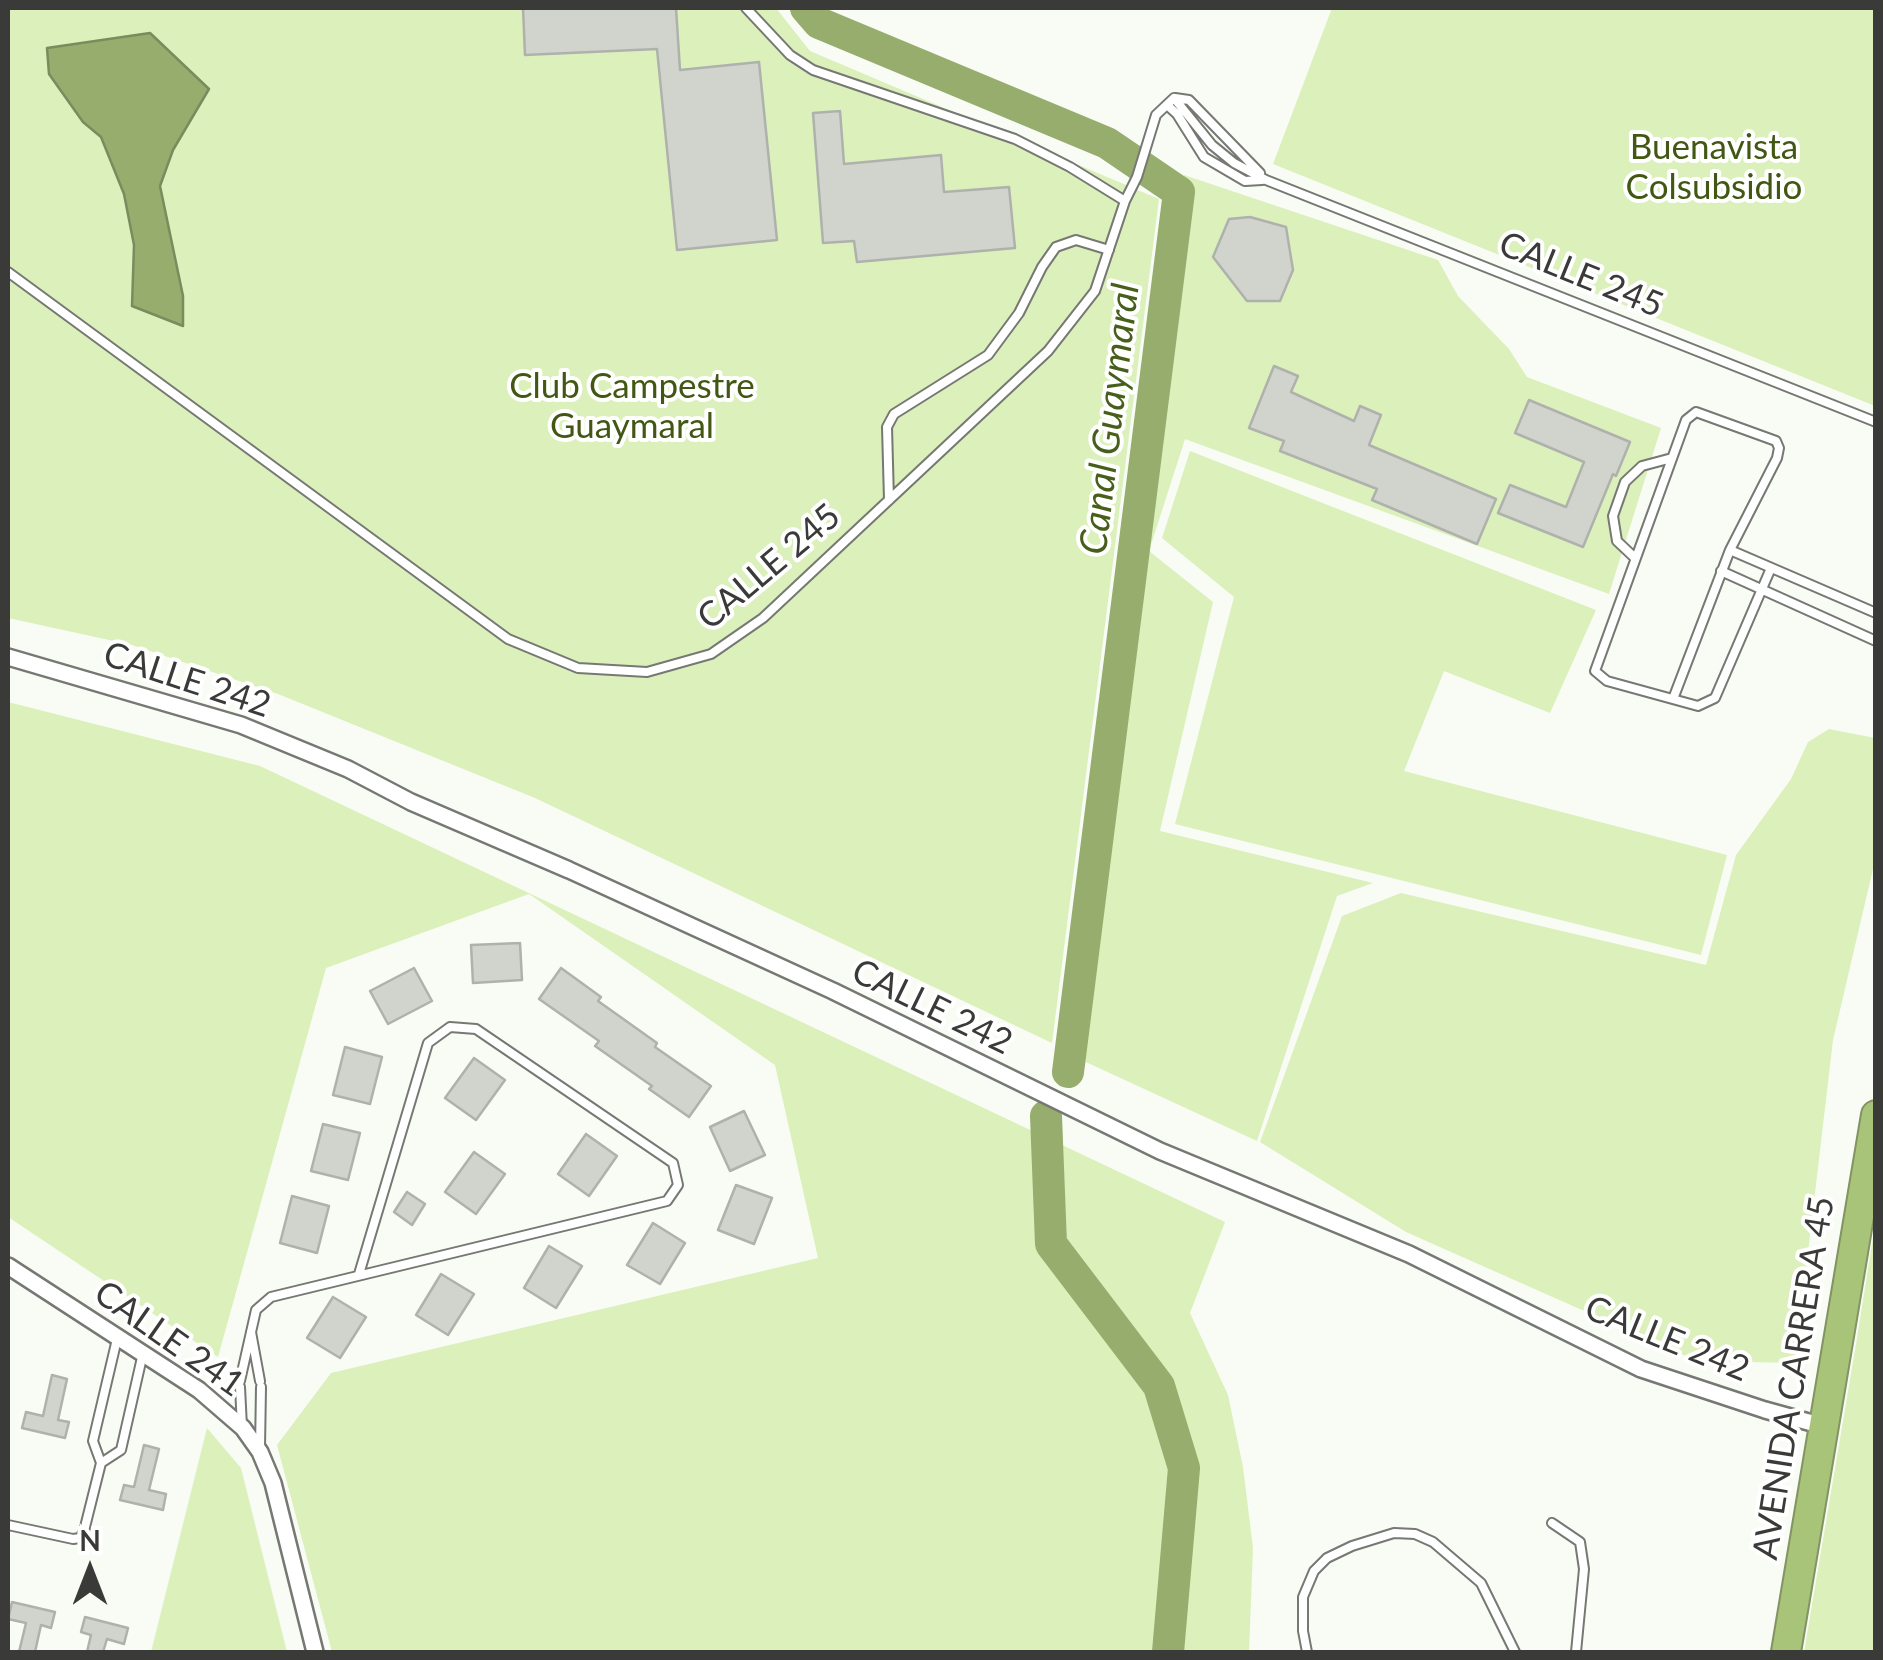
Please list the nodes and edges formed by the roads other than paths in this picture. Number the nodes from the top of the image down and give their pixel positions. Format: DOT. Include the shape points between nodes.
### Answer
graph roads {
  1 [pos="746,8"];
  2 [pos="1171,101"];
  3 [pos="1266,180"];
  4 [pos="1125,201"];
  5 [pos="1109,250"];
  6 [pos="8,272"];
  7 [pos="1876,422"];
  8 [pos="1672,458"];
  9 [pos="890,500"];
  10 [pos="1730,550"];
  11 [pos="1634,558"];
  12 [pos="1771,568"];
  13 [pos="1722,571"];
  14 [pos="1762,589"];
  15 [pos="1876,613"];
  16 [pos="1876,641"];
  17 [pos="8,657"];
  18 [pos="1673,699"];
  19 [pos="1876,1115"];
  20 [pos="8,1266"];
  21 [pos="359,1274"];
  22 [pos="250,1328"];
  23 [pos="117,1337"];
  24 [pos="142,1353"];
  25 [pos="1823,1426"];
  26 [pos="242,1428"];
  27 [pos="260,1452"];
  28 [pos="101,1464"];
  29 [pos="1552,1523"];
  30 [pos="8,1524"];
  31 [pos="315,1652"];
  32 [pos="1307,1652"];
  33 [pos="1515,1652"];
  34 [pos="1576,1652"];
  35 [pos="1786,1652"];
  1 -- 4 [label="lane" via="813,70 1015,139"];
  2 -- 3 [label="lane, CALLE 245" via="1212,146"];
  2 -- 3 [label="lane, CALLE 245" via="1190,100"];
  2 -- 3 [label="lane, CALLE 245" via="1204,157 1245,181"];
  2 -- 4 [label="lane, CALLE 245" via="1156,115"];
  3 -- 7 [label="lane, CALLE 245"];
  4 -- 5 [label="lane, CALLE 245"];
  5 -- 9 [label="lane, CALLE 245" via="1096,291 1048,352"];
  5 -- 9 [label="lane" via="1076,240 1056,247 988,355 894,414 887,427"];
  6 -- 9 [label="lane, CALLE 245" via="508,639 578,668 647,672 711,654 763,618"];
  8 -- 10 [label="lane" via="1686,420 1696,412 1776,441 1777,458"];
  8 -- 11 [label="lane"];
  8 -- 11 [label="lane" via="1642,466 1625,482 1613,516 1617,541"];
  10 -- 12 [label="lane"];
  10 -- 13 [label="lane"];
  11 -- 18 [label="lane" via="1595,671 1607,681"];
  12 -- 14 [label="lane"];
  12 -- 15 [label="lane"];
  13 -- 14 [label="lane"];
  13 -- 18 [label="lane"];
  14 -- 16 [label="lane"];
  14 -- 18 [label="lane" via="1714,698 1698,706"];
  17 -- 25 [label="street, CALLE 242" via="241,725 348,769 833,991 1160,1151 1410,1254 1641,1369"];
  19 -- 25 [label="highway, AVENIDA CARRERA 45"];
  20 -- 23 [label="street, CALLE 241"];
  21 -- 21 [label="lane" via="667,1201 678,1185 673,1164 476,1029 450,1027 428,1043"];
  21 -- 22 [label="lane" via="271,1297 256,1310"];
  22 -- 26 [label="lane" via="240,1384"];
  22 -- 27 [label="lane" via="261,1384"];
  23 -- 24 [label="street, CALLE 241"];
  23 -- 28 [label="lane" via="93,1441"];
  24 -- 26 [label="street, CALLE 241"];
  24 -- 28 [label="lane" via="121,1450"];
  25 -- 35 [label="highway, AVENIDA CARRERA 45"];
  26 -- 27 [label="street, CALLE 241"];
  27 -- 31 [label="street, CALLE 241"];
  28 -- 30 [label="lane" via="80,1538"];
  29 -- 34 [label="lane" via="1580,1542"];
  32 -- 33 [label="lane" via="1303,1597 1314,1572 1327,1558 1394,1533 1434,1542 1481,1583"];
}
